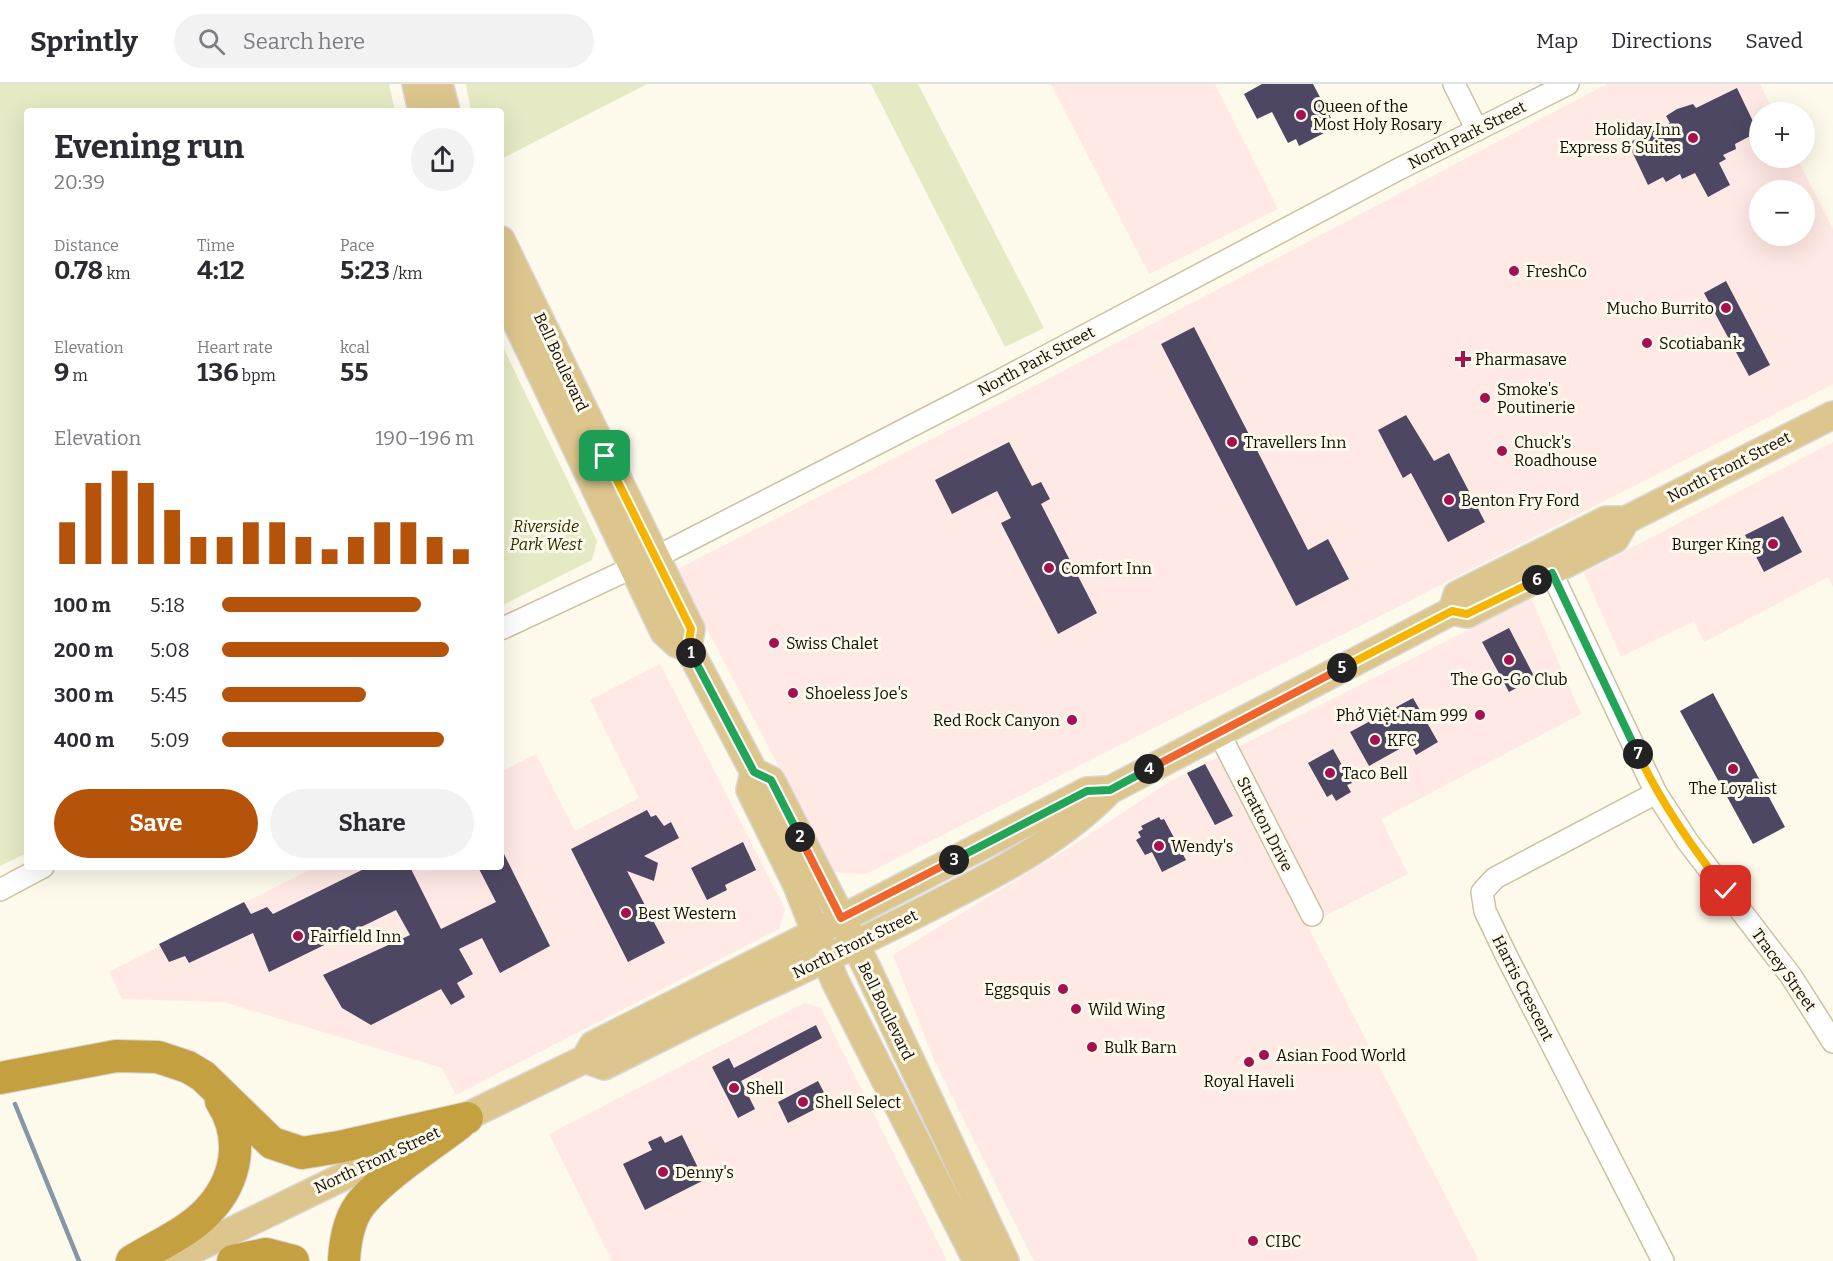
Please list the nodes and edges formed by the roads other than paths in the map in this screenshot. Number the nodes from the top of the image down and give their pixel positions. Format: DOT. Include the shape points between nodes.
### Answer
graph roads {
  1 [pos="417,84"];
  2 [pos="439,84"];
  3 [pos="1454,84"];
  4 [pos="1568,84"];
  5 [pos="421,108"];
  6 [pos="445,108"];
  7 [pos="1477,130"];
  8 [pos="504,247"];
  9 [pos="504,296"];
  10 [pos="1833,415"];
  11 [pos="643,562"];
  12 [pos="1547,563"];
  13 [pos="504,628"];
  14 [pos="1219,733"];
  15 [pos="754,772"];
  16 [pos="1110,790"];
  17 [pos="1656,793"];
  18 [pos="38,870"];
  19 [pos="0,890"];
  20 [pos="1312,915"];
  21 [pos="841,918"];
  22 [pos="815,932"];
  23 [pos="855,945"];
  24 [pos="826,958"];
  25 [pos="1832,1037"];
  26 [pos="585,1059"];
  27 [pos="203,1076"];
  28 [pos="6,1078"];
  29 [pos="467,1118"];
  30 [pos="132,1261"];
  31 [pos="170,1261"];
  32 [pos="232,1261"];
  33 [pos="293,1261"];
  34 [pos="344,1261"];
  35 [pos="977,1261"];
  36 [pos="1005,1261"];
  37 [pos="1663,1261"];
  1 -- 5 [label="main road"];
  2 -- 6 [label="main road"];
  3 -- 7 [label="street"];
  4 -- 7 [label="street, North Park Street"];
  7 -- 11 [label="street, North Park Street"];
  8 -- 11 [label="main road, Bell Boulevard"];
  9 -- 11 [label="main road, Bell Boulevard"];
  10 -- 12 [label="main road, North Front Street" via="1626,520 1606,520"];
  11 -- 13 [label="street, North Park Street"];
  11 -- 15 [label="main road, Bell Boulevard" via="664,632 688,647"];
  12 -- 14 [label="main road, North Front Street" via="1457,595 1452,611"];
  12 -- 17 [label="street, Tracey Street"];
  14 -- 16 [label="main road, North Front Street"];
  14 -- 20 [label="street, Stratton Drive"];
  15 -- 21 [label="main road, Bell Boulevard" via="771,780"];
  15 -- 22 [label="main road, Bell Boulevard" via="750,790 796,883"];
  16 -- 21 [label="main road, North Front Street" via="1087,791"];
  16 -- 23 [label="main road, North Front Street" via="1019,861"];
  17 -- 25 [label="street, Tracey Street" via="1688,843 1791,976"];
  17 -- 37 [label="street, Harris Crescent" via="1495,878 1482,892 1485,911 1506,955"];
  18 -- 19 [label="street"];
  21 -- 22 [label="main road, North Front Street"];
  21 -- 23 [label="main road, Bell Boulevard"];
  22 -- 24 [label="main road, Bell Boulevard"];
  22 -- 26 [label="main road, North Front Street" via="592,1045"];
  23 -- 24 [label="main road, North Front Street"];
  23 -- 36 [label="main road, Bell Boulevard"];
  24 -- 26 [label="main road, North Front Street" via="604,1066"];
  24 -- 35 [label="main road, Bell Boulevard"];
  26 -- 29 [label="main road, North Front Street"];
  27 -- 28 [label="highway" via="172,1061 138,1055 91,1060"];
  27 -- 29 [label="highway" via="267,1139 302,1153"];
  27 -- 30 [label="highway" via="232,1123 236,1138 233,1168 218,1199 206,1213"];
  29 -- 31 [label="main road, North Front Street"];
  29 -- 34 [label="highway" via="363,1200 346,1238"];
  32 -- 33 [label="highway" via="266,1254"];
}
